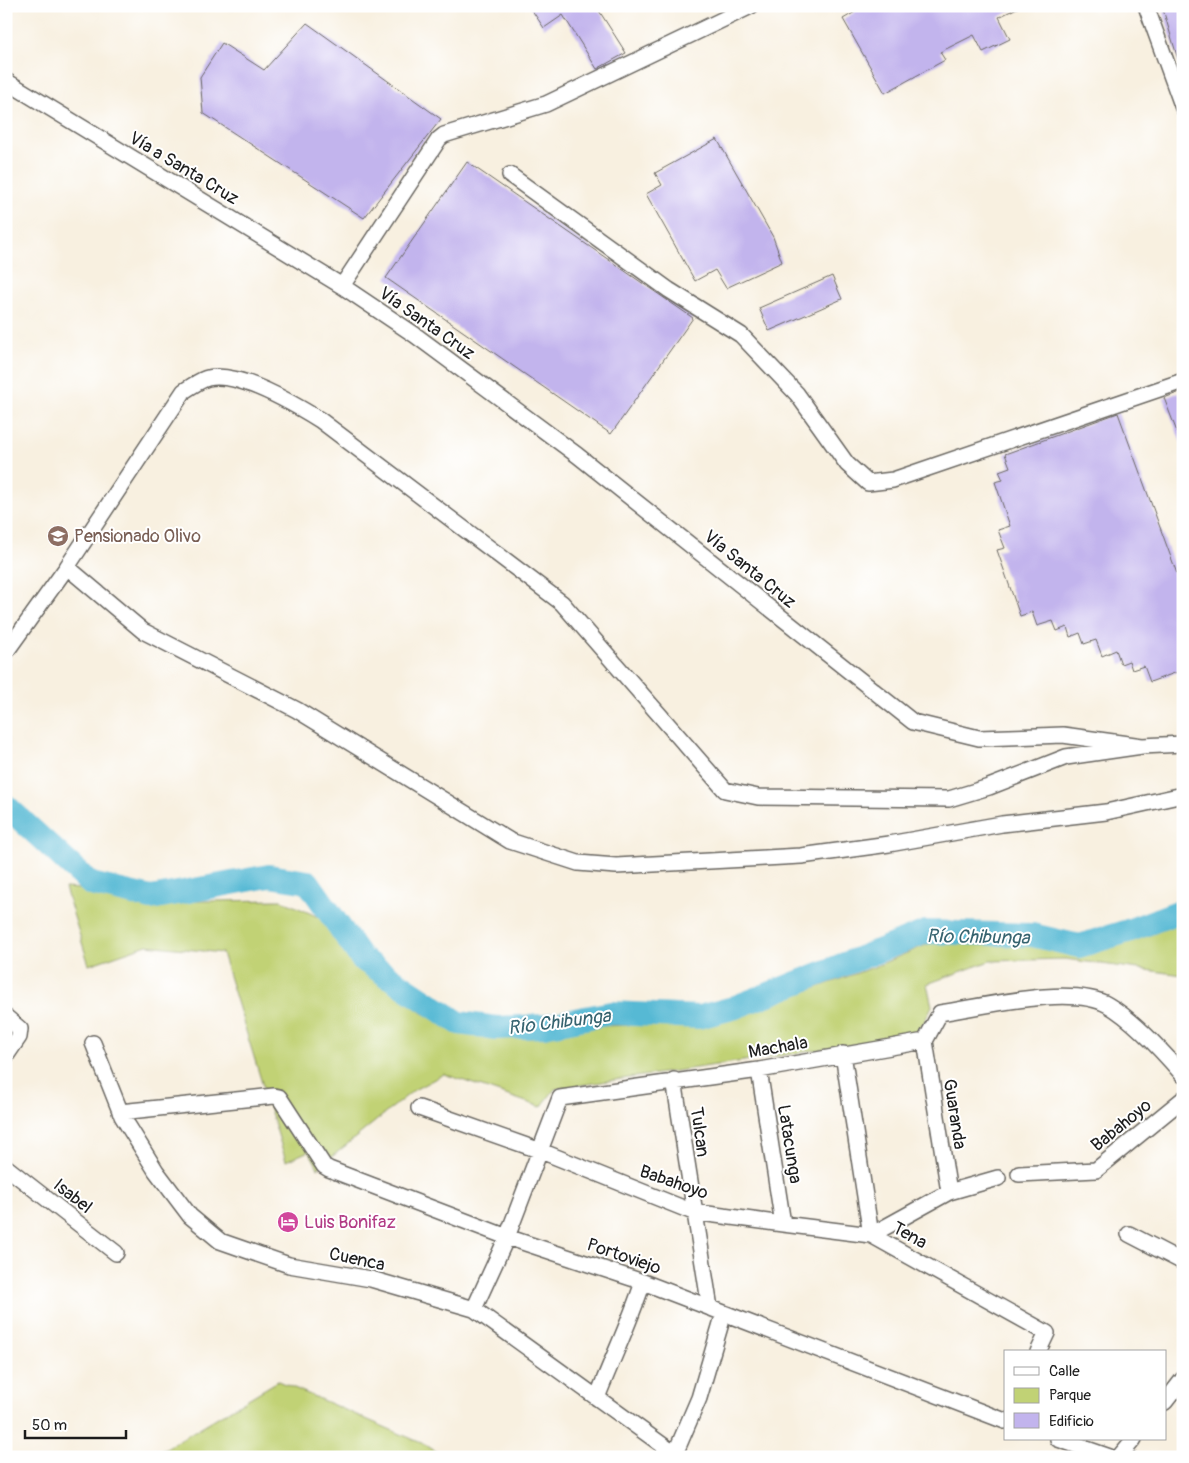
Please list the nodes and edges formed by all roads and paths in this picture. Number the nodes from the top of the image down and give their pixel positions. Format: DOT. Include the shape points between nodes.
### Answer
graph roads {
  1 [pos="751,6"];
  2 [pos="1146,6"];
  3 [pos="6,81"];
  4 [pos="1183,108"];
  5 [pos="510,175"];
  6 [pos="342,286"];
  7 [pos="1183,381"];
  8 [pos="67,567"];
  9 [pos="6,652"];
  10 [pos="1183,744"];
  11 [pos="1142,746"];
  12 [pos="1183,795"];
  13 [pos="6,1017"];
  14 [pos="925,1041"];
  15 [pos="93,1043"];
  16 [pos="843,1054"];
  17 [pos="6,1056"];
  18 [pos="760,1070"];
  19 [pos="1183,1076"];
  20 [pos="674,1080"];
  21 [pos="1183,1100"];
  22 [pos="419,1108"];
  23 [pos="120,1112"];
  24 [pos="542,1151"];
  25 [pos="6,1167"];
  26 [pos="1018,1174"];
  27 [pos="998,1178"];
  28 [pos="949,1192"];
  29 [pos="693,1212"];
  30 [pos="783,1224"];
  31 [pos="1129,1234"];
  32 [pos="871,1235"];
  33 [pos="508,1237"];
  34 [pos="116,1253"];
  35 [pos="1183,1262"];
  36 [pos="644,1282"];
  37 [pos="710,1308"];
  38 [pos="474,1309"];
  39 [pos="724,1313"];
  40 [pos="1039,1350"];
  41 [pos="1183,1380"];
  42 [pos="597,1398"];
  43 [pos="1166,1401"];
  44 [pos="1004,1420"];
  45 [pos="1061,1440"];
  46 [pos="1133,1440"];
  47 [pos="677,1455"];
  48 [pos="1110,1457"];
  49 [pos="1119,1457"];
  1 -- 6 [label="street" via="546,104 444,135 392,207"];
  2 -- 4 [label="street"];
  3 -- 6 [label="street, Vía a Santa Cruz"];
  5 -- 7 [label="street" via="669,290 741,335 797,394 847,464 868,483 893,480"];
  6 -- 11 [label="street, Vía Santa Cruz" via="415,335 577,455 912,722 979,738 1063,735"];
  8 -- 9 [label="street"];
  8 -- 11 [label="street" via="184,391 208,378 236,380 281,397 320,420 562,603 725,790 758,797 949,799 1066,757"];
  8 -- 12 [label="street" via="143,631 297,710 510,841 578,863 616,866 801,856 1002,824 1106,812"];
  10 -- 11 [label="street, Vía Santa Cruz"];
  13 -- 17 [label="street" via="20,1029"];
  14 -- 16 [label="street, Machala"];
  14 -- 19 [label="street" via="940,1013 1057,995 1092,999 1108,1005 1158,1046"];
  14 -- 28 [label="street, Guaranda"];
  15 -- 23 [label="street, Cuenca"];
  16 -- 18 [label="street, Machala"];
  16 -- 32 [label="street, Tena"];
  18 -- 20 [label="street, Machala"];
  18 -- 30 [label="street, Latacunga"];
  20 -- 24 [label="street, Machala" via="560,1098"];
  20 -- 29 [label="street, Tulcan"];
  21 -- 26 [label="street, Babahoyo" via="1096,1170"];
  22 -- 24 [label="street, Babahoyo"];
  23 -- 33 [label="street, Portoviejo" via="261,1096 279,1098 329,1170"];
  23 -- 38 [label="street, Cuenca" via="156,1171 190,1216 220,1241 289,1265 371,1280"];
  24 -- 29 [label="street, Babahoyo"];
  24 -- 33 [label="street, Machala"];
  25 -- 34 [label="street, Isabel"];
  27 -- 28 [label="street"];
  28 -- 32 [label="street"];
  29 -- 30 [label="street, Babahoyo"];
  29 -- 37 [label="street, Tulcan"];
  30 -- 32 [label="street, Babahoyo"];
  31 -- 35 [label="street"];
  32 -- 40 [label="street, Tena" via="1046,1333"];
  33 -- 36 [label="street, Portoviejo"];
  33 -- 38 [label="street, Machala"];
  36 -- 37 [label="street, Portoviejo"];
  36 -- 42 [label="street"];
  37 -- 39 [label="street, Portoviejo"];
  38 -- 42 [label="street, Cuenca"];
  39 -- 44 [label="street, Portoviejo"];
  39 -- 47 [label="street" via="699,1398"];
  41 -- 43 [label="street"];
  42 -- 47 [label="street, Cuenca"];
  45 -- 48 [label="street"];
  46 -- 49 [label="street"];
}
